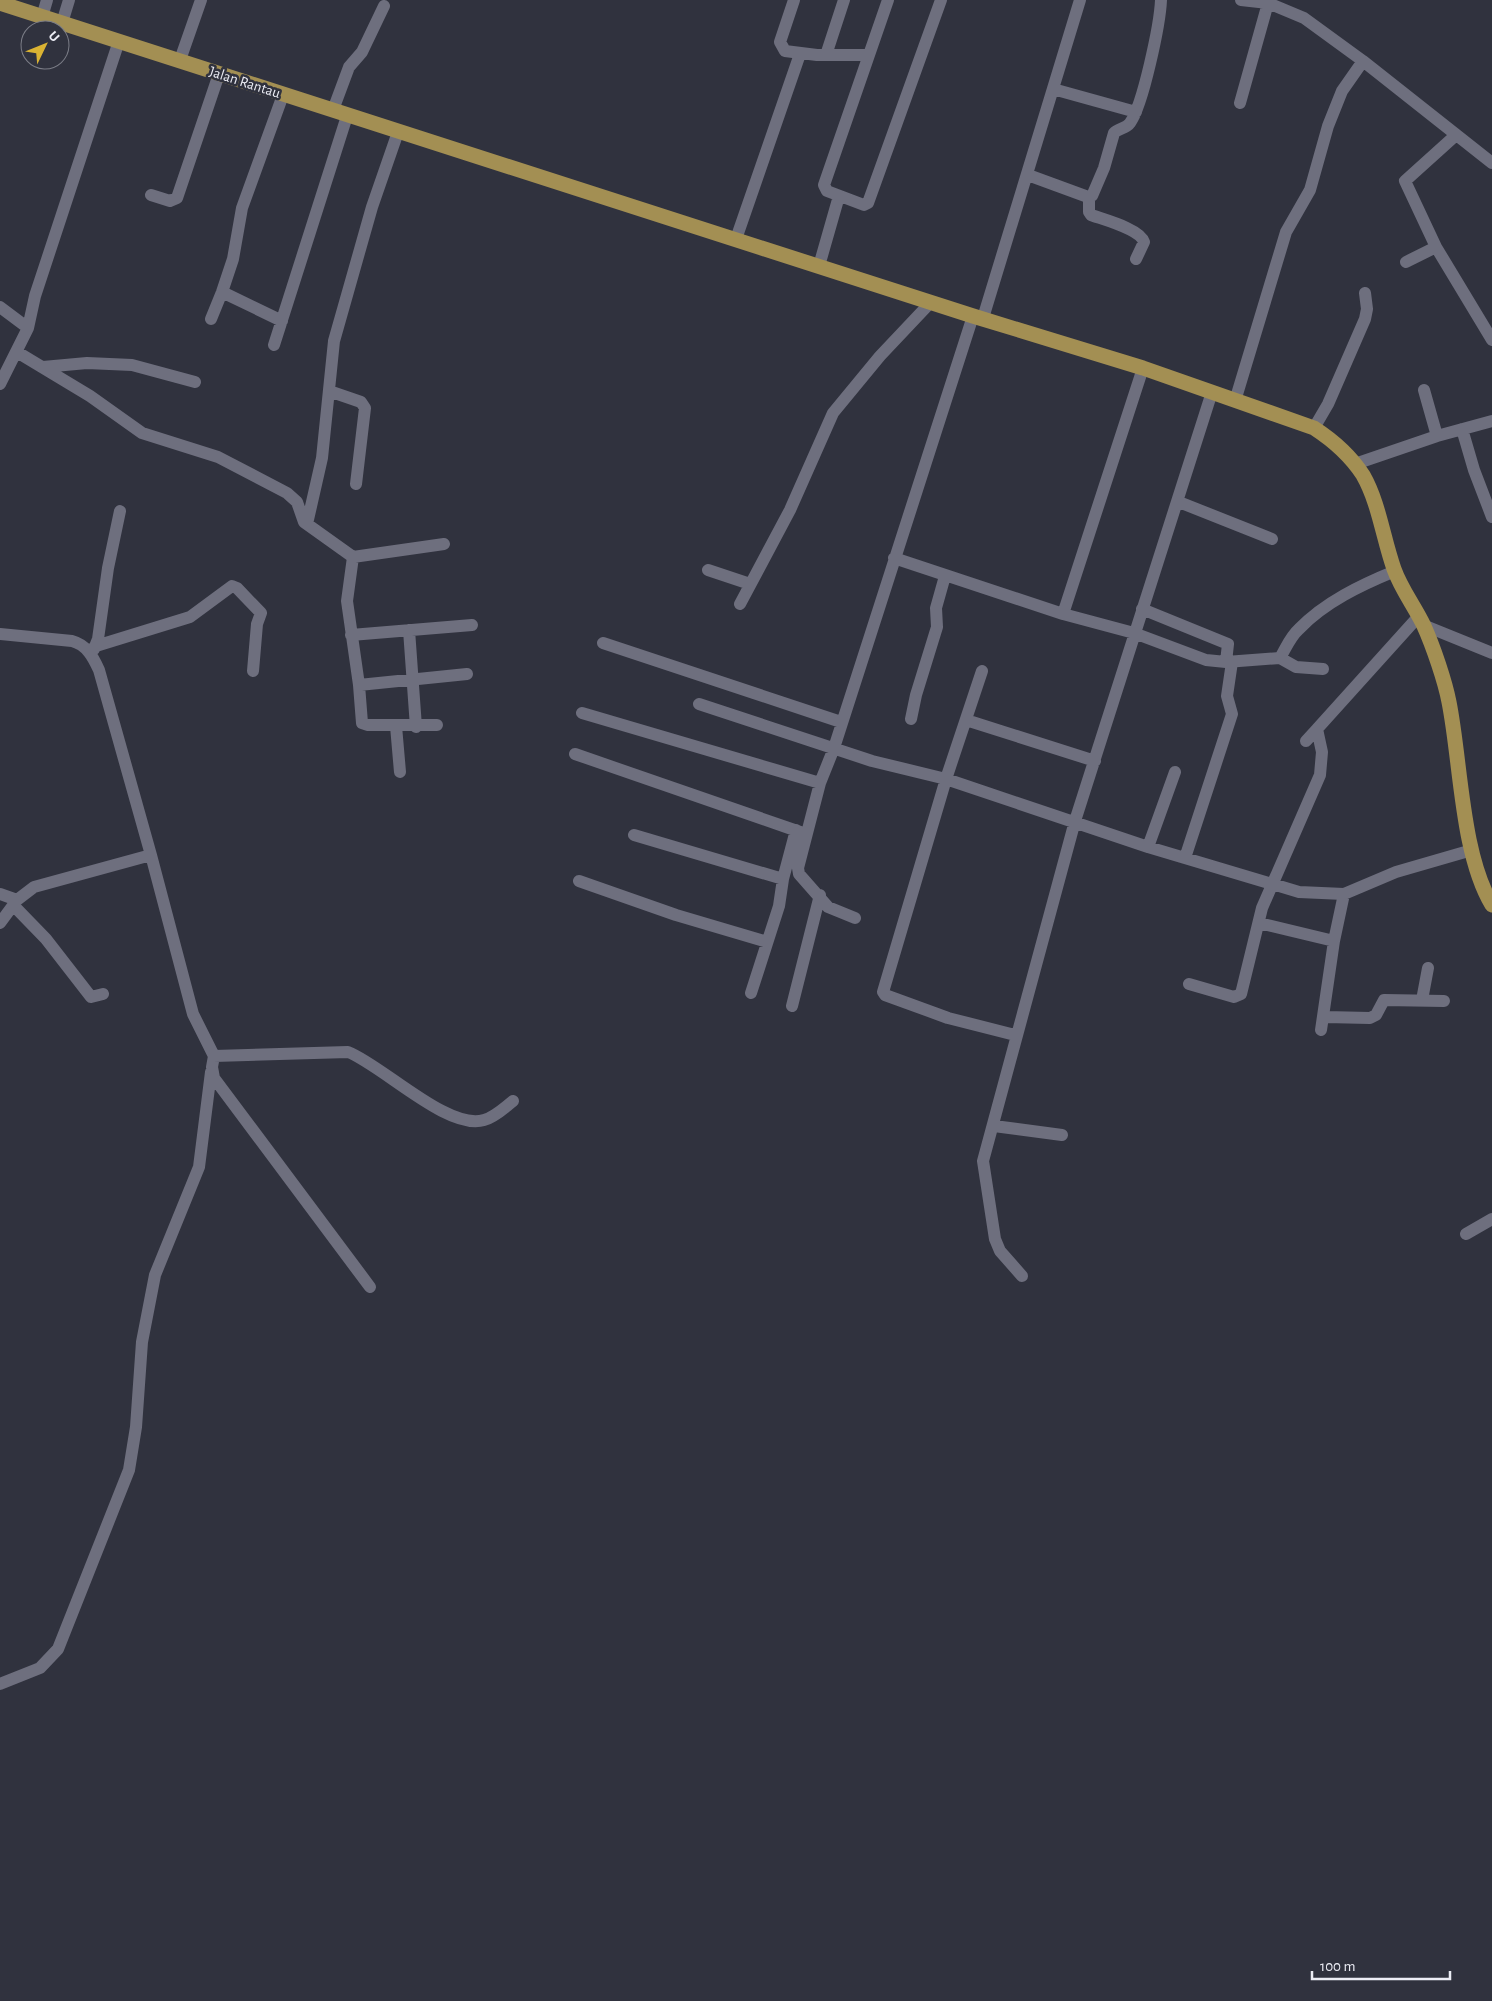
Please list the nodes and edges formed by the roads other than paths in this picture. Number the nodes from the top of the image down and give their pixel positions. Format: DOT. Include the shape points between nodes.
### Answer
graph roads {
  1 [pos="47,0"];
  2 [pos="69,0"];
  3 [pos="200,0"];
  4 [pos="794,0"];
  5 [pos="844,0"];
  6 [pos="888,0"];
  7 [pos="941,0"];
  8 [pos="1080,0"];
  9 [pos="1161,0"];
  10 [pos="1240,0"];
  11 [pos="0,3"];
  12 [pos="1268,3"];
  13 [pos="384,6"];
  14 [pos="42,17"];
  15 [pos="52,20"];
  16 [pos="63,20"];
  17 [pos="70,26"];
  18 [pos="118,41"];
  19 [pos="800,54"];
  20 [pos="826,55"];
  21 [pos="869,55"];
  22 [pos="180,60"];
  23 [pos="1363,61"];
  24 [pos="219,74"];
  25 [pos="1053,89"];
  26 [pos="283,95"];
  27 [pos="1240,102"];
  28 [pos="1136,112"];
  29 [pos="340,113"];
  30 [pos="398,132"];
  31 [pos="1456,135"];
  32 [pos="1492,163"];
  33 [pos="1028,175"];
  34 [pos="151,196"];
  35 [pos="839,196"];
  36 [pos="1089,197"];
  37 [pos="736,240"];
  38 [pos="1436,247"];
  39 [pos="1136,259"];
  40 [pos="1406,262"];
  41 [pos="819,266"];
  42 [pos="222,292"];
  43 [pos="1365,293"];
  44 [pos="931,302"];
  45 [pos="0,307"];
  46 [pos="978,317"];
  47 [pos="210,318"];
  48 [pos="282,321"];
  49 [pos="28,328"];
  50 [pos="1492,340"];
  51 [pos="274,345"];
  52 [pos="17,352"];
  53 [pos="43,367"];
  54 [pos="1143,368"];
  55 [pos="195,382"];
  56 [pos="0,384"];
  57 [pos="1424,390"];
  58 [pos="329,391"];
  59 [pos="1212,392"];
  60 [pos="1235,401"];
  61 [pos="1492,421"];
  62 [pos="1314,428"];
  63 [pos="1462,429"];
  64 [pos="1437,436"];
  65 [pos="1355,464"];
  66 [pos="356,484"];
  67 [pos="1179,502"];
  68 [pos="120,511"];
  69 [pos="1492,516"];
  70 [pos="307,524"];
  71 [pos="1272,539"];
  72 [pos="444,544"];
  73 [pos="353,557"];
  74 [pos="894,558"];
  75 [pos="708,570"];
  76 [pos="1395,571"];
  77 [pos="945,576"];
  78 [pos="750,584"];
  79 [pos="740,604"];
  80 [pos="1142,609"];
  81 [pos="1063,614"];
  82 [pos="1421,621"];
  83 [pos="472,625"];
  84 [pos="410,630"];
  85 [pos="0,634"];
  86 [pos="1134,634"];
  87 [pos="351,635"];
  88 [pos="603,643"];
  89 [pos="91,647"];
  90 [pos="1492,653"];
  91 [pos="1280,658"];
  92 [pos="1229,662"];
  93 [pos="1323,669"];
  94 [pos="253,671"];
  95 [pos="982,671"];
  96 [pos="467,674"];
  97 [pos="412,679"];
  98 [pos="359,684"];
  99 [pos="699,704"];
  100 [pos="582,713"];
  101 [pos="911,719"];
  102 [pos="966,720"];
  103 [pos="841,722"];
  104 [pos="437,725"];
  105 [pos="396,726"];
  106 [pos="416,726"];
  107 [pos="1317,729"];
  108 [pos="1306,741"];
  109 [pos="834,748"];
  110 [pos="575,754"];
  111 [pos="1090,759"];
  112 [pos="400,772"];
  113 [pos="1175,772"];
  114 [pos="946,779"];
  115 [pos="820,783"];
  116 [pos="1075,821"];
  117 [pos="801,832"];
  118 [pos="634,835"];
  119 [pos="1148,847"];
  120 [pos="1472,850"];
  121 [pos="151,854"];
  122 [pos="1185,858"];
  123 [pos="783,879"];
  124 [pos="579,881"];
  125 [pos="1271,884"];
  126 [pos="0,894"];
  127 [pos="1344,894"];
  128 [pos="820,895"];
  129 [pos="15,903"];
  130 [pos="1492,905"];
  131 [pos="855,918"];
  132 [pos="1259,923"];
  133 [pos="0,924"];
  134 [pos="1334,941"];
  135 [pos="767,942"];
  136 [pos="1428,968"];
  137 [pos="1189,984"];
  138 [pos="751,993"];
  139 [pos="103,994"];
  140 [pos="1422,1000"];
  141 [pos="1444,1001"];
  142 [pos="792,1006"];
  143 [pos="1325,1017"];
  144 [pos="1321,1030"];
  145 [pos="1016,1035"];
  146 [pos="213,1061"];
  147 [pos="513,1101"];
  148 [pos="994,1126"];
  149 [pos="1062,1135"];
  150 [pos="1492,1219"];
  151 [pos="1466,1234"];
  152 [pos="1022,1276"];
  153 [pos="370,1287"];
  154 [pos="2,1679"];
  1 -- 14 [label="street"];
  2 -- 16 [label="street"];
  3 -- 22 [label="street"];
  4 -- 19 [label="street" via="780,42 785,51"];
  5 -- 20 [label="street"];
  6 -- 21 [label="street"];
  7 -- 35 [label="street" via="868,203 864,205"];
  8 -- 25 [label="street"];
  9 -- 28 [label="street" via="1160,19"];
  10 -- 12 [label="street"];
  11 -- 14 [label="main road, Jalan Rantau"];
  12 -- 23 [label="street" via="1304,18"];
  12 -- 27 [label="street"];
  13 -- 29 [label="street" via="362,52 349,67"];
  14 -- 15 [label="main road, Jalan Rantau"];
  17 -- 18 [label="main road, Jalan Rantau"];
  18 -- 22 [label="main road, Jalan Rantau"];
  18 -- 49 [label="street" via="35,296"];
  19 -- 20 [label="street"];
  19 -- 37 [label="street"];
  20 -- 21 [label="street"];
  21 -- 35 [label="street" via="824,185 827,191"];
  22 -- 24 [label="main road, Jalan Rantau"];
  23 -- 31 [label="street"];
  23 -- 60 [label="street" via="1342,91 1328,126 1310,190 1286,232"];
  24 -- 26 [label="main road, Jalan Rantau"];
  24 -- 34 [label="street" via="176,199 170,201"];
  25 -- 28 [label="street"];
  25 -- 33 [label="street"];
  26 -- 29 [label="main road, Jalan Rantau"];
  26 -- 42 [label="street" via="242,208 233,259"];
  28 -- 36 [label="street" via="1129,125 1114,133 1104,168"];
  29 -- 30 [label="main road, Jalan Rantau"];
  29 -- 48 [label="street"];
  30 -- 37 [label="main road, Jalan Rantau"];
  30 -- 58 [label="street" via="372,207 334,341"];
  31 -- 32 [label="street"];
  31 -- 38 [label="street" via="1404,181"];
  33 -- 36 [label="street"];
  33 -- 46 [label="street"];
  35 -- 41 [label="street"];
  36 -- 39 [label="street" via="1088,212 1092,215 1142,236 1144,242"];
  37 -- 41 [label="main road, Jalan Rantau"];
  38 -- 40 [label="street"];
  38 -- 50 [label="street"];
  41 -- 44 [label="main road, Jalan Rantau"];
  42 -- 47 [label="street"];
  42 -- 48 [label="street"];
  43 -- 62 [label="street" via="1365,319 1328,404"];
  44 -- 46 [label="main road, Jalan Rantau"];
  44 -- 78 [label="street" via="833,413 790,510"];
  45 -- 49 [label="street"];
  46 -- 54 [label="main road, Jalan Rantau"];
  46 -- 74 [label="street"];
  48 -- 51 [label="street"];
  49 -- 52 [label="street"];
  52 -- 53 [label="street"];
  52 -- 56 [label="street"];
  53 -- 55 [label="street" via="87,363 132,365"];
  53 -- 70 [label="street" via="142,434 218,457 287,493 294,498 302,520"];
  54 -- 59 [label="main road, Jalan Rantau"];
  54 -- 81 [label="street"];
  57 -- 64 [label="street"];
  58 -- 66 [label="street" via="361,402 365,408"];
  58 -- 70 [label="street" via="322,458"];
  59 -- 60 [label="main road, Jalan Rantau"];
  59 -- 67 [label="street"];
  60 -- 62 [label="main road, Jalan Rantau"];
  61 -- 63 [label="street"];
  62 -- 65 [label="main road, Jalan Rantau" via="1333,440"];
  63 -- 64 [label="street"];
  63 -- 69 [label="street"];
  64 -- 65 [label="street"];
  65 -- 76 [label="main road, Jalan Rantau" via="1370,489"];
  67 -- 71 [label="street"];
  67 -- 80 [label="street"];
  68 -- 89 [label="street"];
  70 -- 73 [label="street"];
  72 -- 73 [label="street"];
  73 -- 87 [label="street" via="346,602"];
  74 -- 77 [label="street"];
  74 -- 103 [label="street"];
  75 -- 78 [label="street"];
  76 -- 82 [label="main road, Jalan Rantau"];
  76 -- 91 [label="street" via="1330,603 1299,628"];
  77 -- 81 [label="street"];
  77 -- 101 [label="street" via="936,608 937,627"];
  78 -- 79 [label="street"];
  80 -- 86 [label="street"];
  80 -- 92 [label="street" via="1228,644"];
  81 -- 86 [label="street"];
  82 -- 90 [label="street"];
  82 -- 107 [label="street"];
  82 -- 120 [label="main road, Jalan Rantau" via="1449,700"];
  83 -- 84 [label="street"];
  84 -- 87 [label="street"];
  84 -- 97 [label="street"];
  85 -- 89 [label="street" via="72,641"];
  86 -- 92 [label="street" via="1198,657"];
  86 -- 111 [label="street"];
  87 -- 98 [label="street"];
  88 -- 103 [label="street"];
  89 -- 94 [label="street" via="190,617 232,586 261,613"];
  89 -- 121 [label="street"];
  91 -- 92 [label="street"];
  91 -- 93 [label="street" via="1296,667"];
  92 -- 122 [label="street" via="1228,696 1232,714"];
  95 -- 102 [label="street"];
  96 -- 97 [label="street"];
  97 -- 98 [label="street"];
  97 -- 106 [label="street"];
  98 -- 105 [label="street" via="362,723"];
  99 -- 109 [label="street"];
  100 -- 115 [label="street"];
  102 -- 111 [label="street"];
  102 -- 114 [label="street"];
  103 -- 109 [label="street"];
  104 -- 106 [label="street"];
  105 -- 106 [label="street"];
  105 -- 112 [label="street"];
  107 -- 108 [label="street"];
  107 -- 125 [label="street" via="1322,752 1320,775"];
  109 -- 114 [label="street" via="904,770"];
  109 -- 115 [label="street"];
  110 -- 117 [label="street"];
  111 -- 116 [label="street"];
  113 -- 119 [label="street"];
  114 -- 116 [label="street"];
  114 -- 145 [label="street" via="883,992 948,1018"];
  115 -- 117 [label="street"];
  116 -- 119 [label="street"];
  116 -- 145 [label="street"];
  117 -- 123 [label="street"];
  117 -- 128 [label="street" via="798,871"];
  118 -- 123 [label="street"];
  119 -- 122 [label="street"];
  120 -- 127 [label="street" via="1396,872"];
  120 -- 130 [label="main road, Jalan Rantau" via="1479,877"];
  121 -- 129 [label="street" via="34,887"];
  121 -- 146 [label="street" via="193,1014"];
  122 -- 125 [label="street"];
  123 -- 135 [label="street" via="779,906"];
  124 -- 135 [label="street"];
  125 -- 127 [label="street" via="1300,892"];
  125 -- 132 [label="street"];
  126 -- 129 [label="street"];
  127 -- 134 [label="street"];
  128 -- 131 [label="street" via="828,907"];
  128 -- 142 [label="street"];
  129 -- 133 [label="street"];
  129 -- 139 [label="street" via="91,997"];
  132 -- 134 [label="street"];
  132 -- 137 [label="street" via="1239,996"];
  134 -- 143 [label="street"];
  135 -- 138 [label="street"];
  136 -- 140 [label="street"];
  140 -- 141 [label="street"];
  140 -- 143 [label="street" via="1384,1000 1376,1015 1370,1018"];
  143 -- 144 [label="street"];
  145 -- 148 [label="street"];
  146 -- 147 [label="street" via="348,1052 443,1111 470,1121 490,1118"];
  146 -- 153 [label="street" via="214,1078"];
  146 -- 154 [label="street" via="199,1167 155,1275 138,1372 133,1451 123,1490 62,1643 40,1668"];
  148 -- 149 [label="street"];
  148 -- 152 [label="street" via="983,1169 994,1239"];
  150 -- 151 [label="street"];
}
